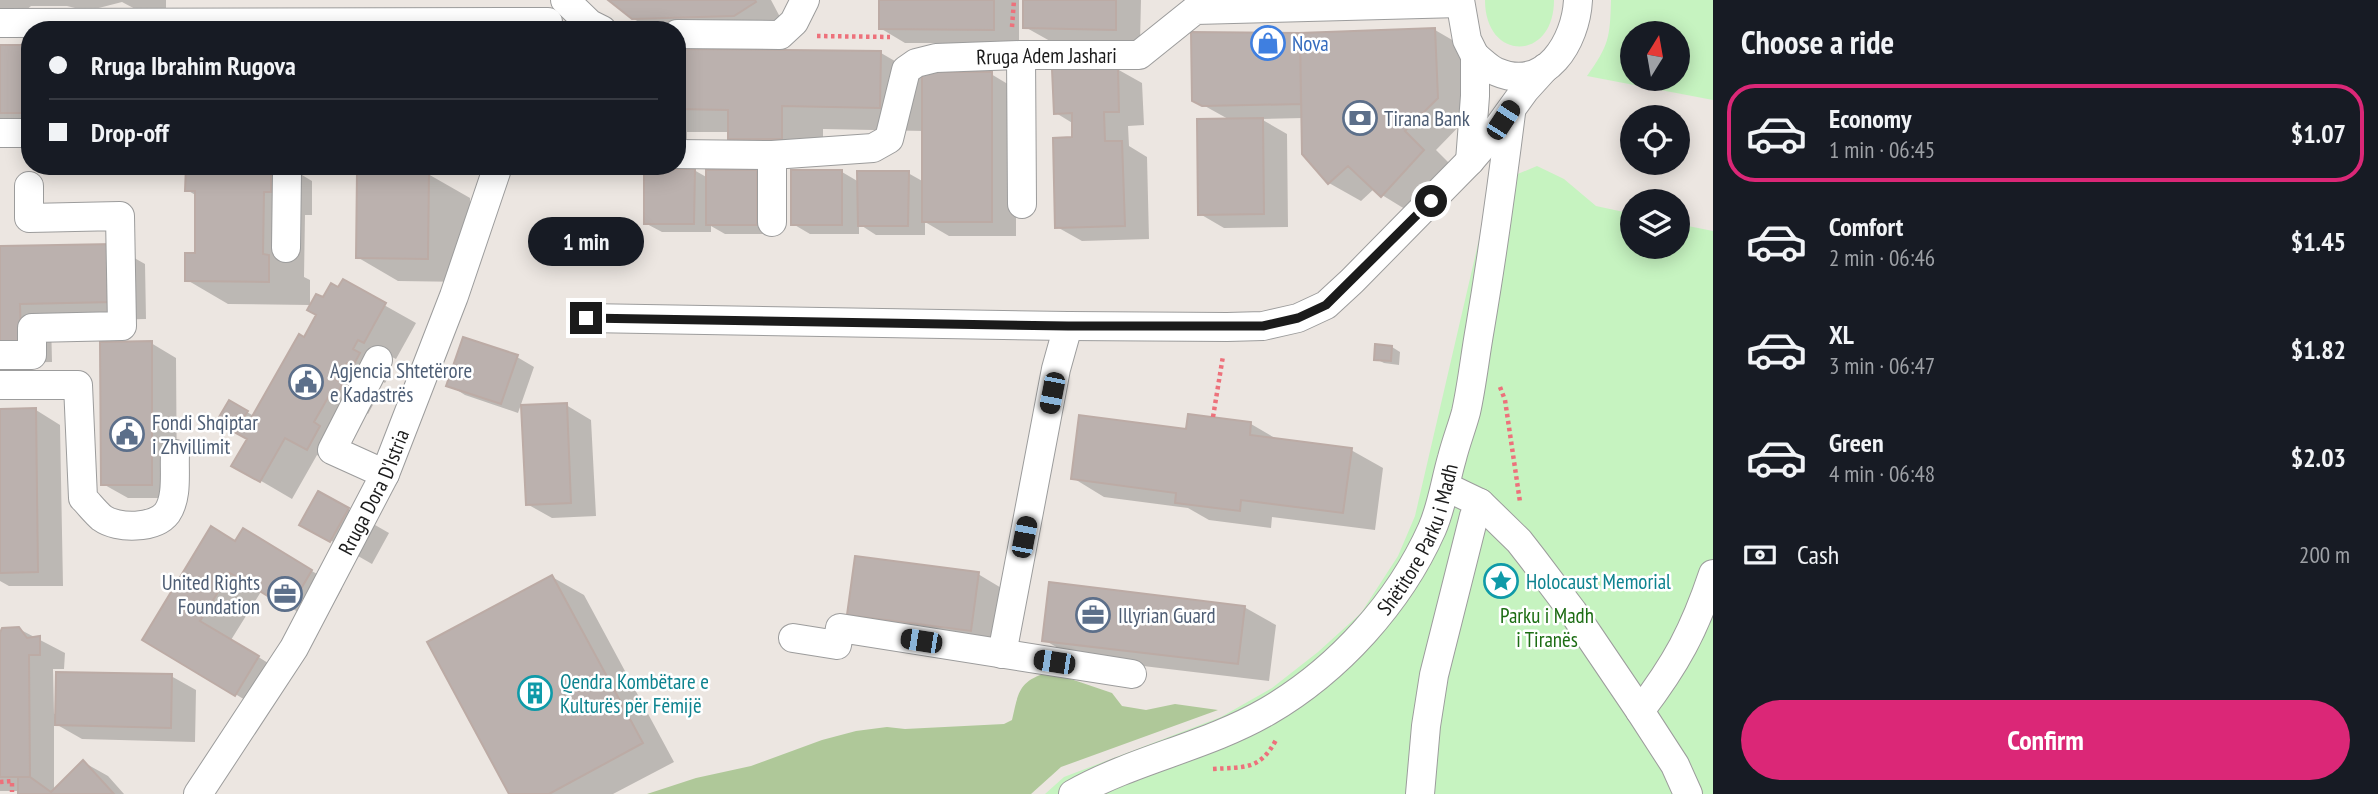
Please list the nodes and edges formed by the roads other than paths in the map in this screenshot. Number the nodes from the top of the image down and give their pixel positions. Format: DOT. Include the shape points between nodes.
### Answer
graph roads {
  1 [pos="805,0"];
  2 [pos="1578,0"];
  3 [pos="1460,1"];
  4 [pos="1190,5"];
  5 [pos="306,11"];
  6 [pos="556,13"];
  7 [pos="51,21"];
  8 [pos="581,21"];
  9 [pos="21,22"];
  10 [pos="0,23"];
  11 [pos="686,34"];
  12 [pos="1016,46"];
  13 [pos="1475,56"];
  14 [pos="1545,68"];
  15 [pos="1511,107"];
  16 [pos="0,133"];
  17 [pos="21,133"];
  18 [pos="686,154"];
  19 [pos="772,155"];
  20 [pos="1470,161"];
  21 [pos="286,175"];
  22 [pos="495,175"];
  23 [pos="29,186"];
  24 [pos="1022,204"];
  25 [pos="772,222"];
  26 [pos="286,248"];
  27 [pos="586,318"];
  28 [pos="1068,326"];
  29 [pos="0,355"];
  30 [pos="378,360"];
  31 [pos="0,385"];
  32 [pos="175,454"];
  33 [pos="385,474"];
  34 [pos="1713,574"];
  35 [pos="793,638"];
  36 [pos="1002,654"];
  37 [pos="1132,674"];
  38 [pos="1640,711"];
  39 [pos="198,794"];
  40 [pos="1073,794"];
  41 [pos="1420,794"];
  42 [pos="1688,794"];
  1 -- 11 [label="street" via="794,22 780,35"];
  2 -- 14 [label="street" via="1571,36"];
  3 -- 4 [label="street, Rruga Adem Jashari"];
  3 -- 13 [label="street" via="1466,40"];
  4 -- 12 [label="street, Rruga Adem Jashari" via="1139,55"];
  5 -- 6 [label="street"];
  5 -- 7 [label="street"];
  6 -- 8 [label="street"];
  9 -- 10 [label="street"];
  12 -- 19 [label="street, Rruga Adem Jashari" via="915,63 906,70 889,139 873,148"];
  12 -- 24 [label="street"];
  13 -- 14 [label="street" via="1509,76"];
  13 -- 20 [label="street"];
  14 -- 15 [label="street"];
  15 -- 20 [label="street"];
  15 -- 40 [label="street, Shëtitore Parku i Madh" via="1466,411 1432,529 1395,596 1343,654 1289,698 1212,738 1129,766"];
  16 -- 17 [label="street"];
  18 -- 19 [label="street, Rruga Adem Jashari"];
  19 -- 25 [label="street"];
  20 -- 28 [label="street" via="1335,297 1298,318 1263,326"];
  21 -- 26 [label="street"];
  22 -- 33 [label="street, Rruga Dora D'Istria"];
  23 -- 29 [label="street" via="29,218 120,216 122,326 32,328 32,355"];
  27 -- 28 [label="street"];
  28 -- 36 [label="street"];
  30 -- 33 [label="street" via="332,450"];
  31 -- 32 [label="street" via="78,385 83,498 103,519 134,526 157,522 168,511 174,492"];
  33 -- 39 [label="street, Rruga Dora D'Istria" via="294,648"];
  34 -- 38 [label="street" via="1687,642"];
  35 -- 36 [label="street" via="837,645 840,628"];
  36 -- 37 [label="street"];
  38 -- 41 [label="street" via="1519,541 1467,497 1474,516 1434,675"];
  38 -- 42 [label="street"];
}
